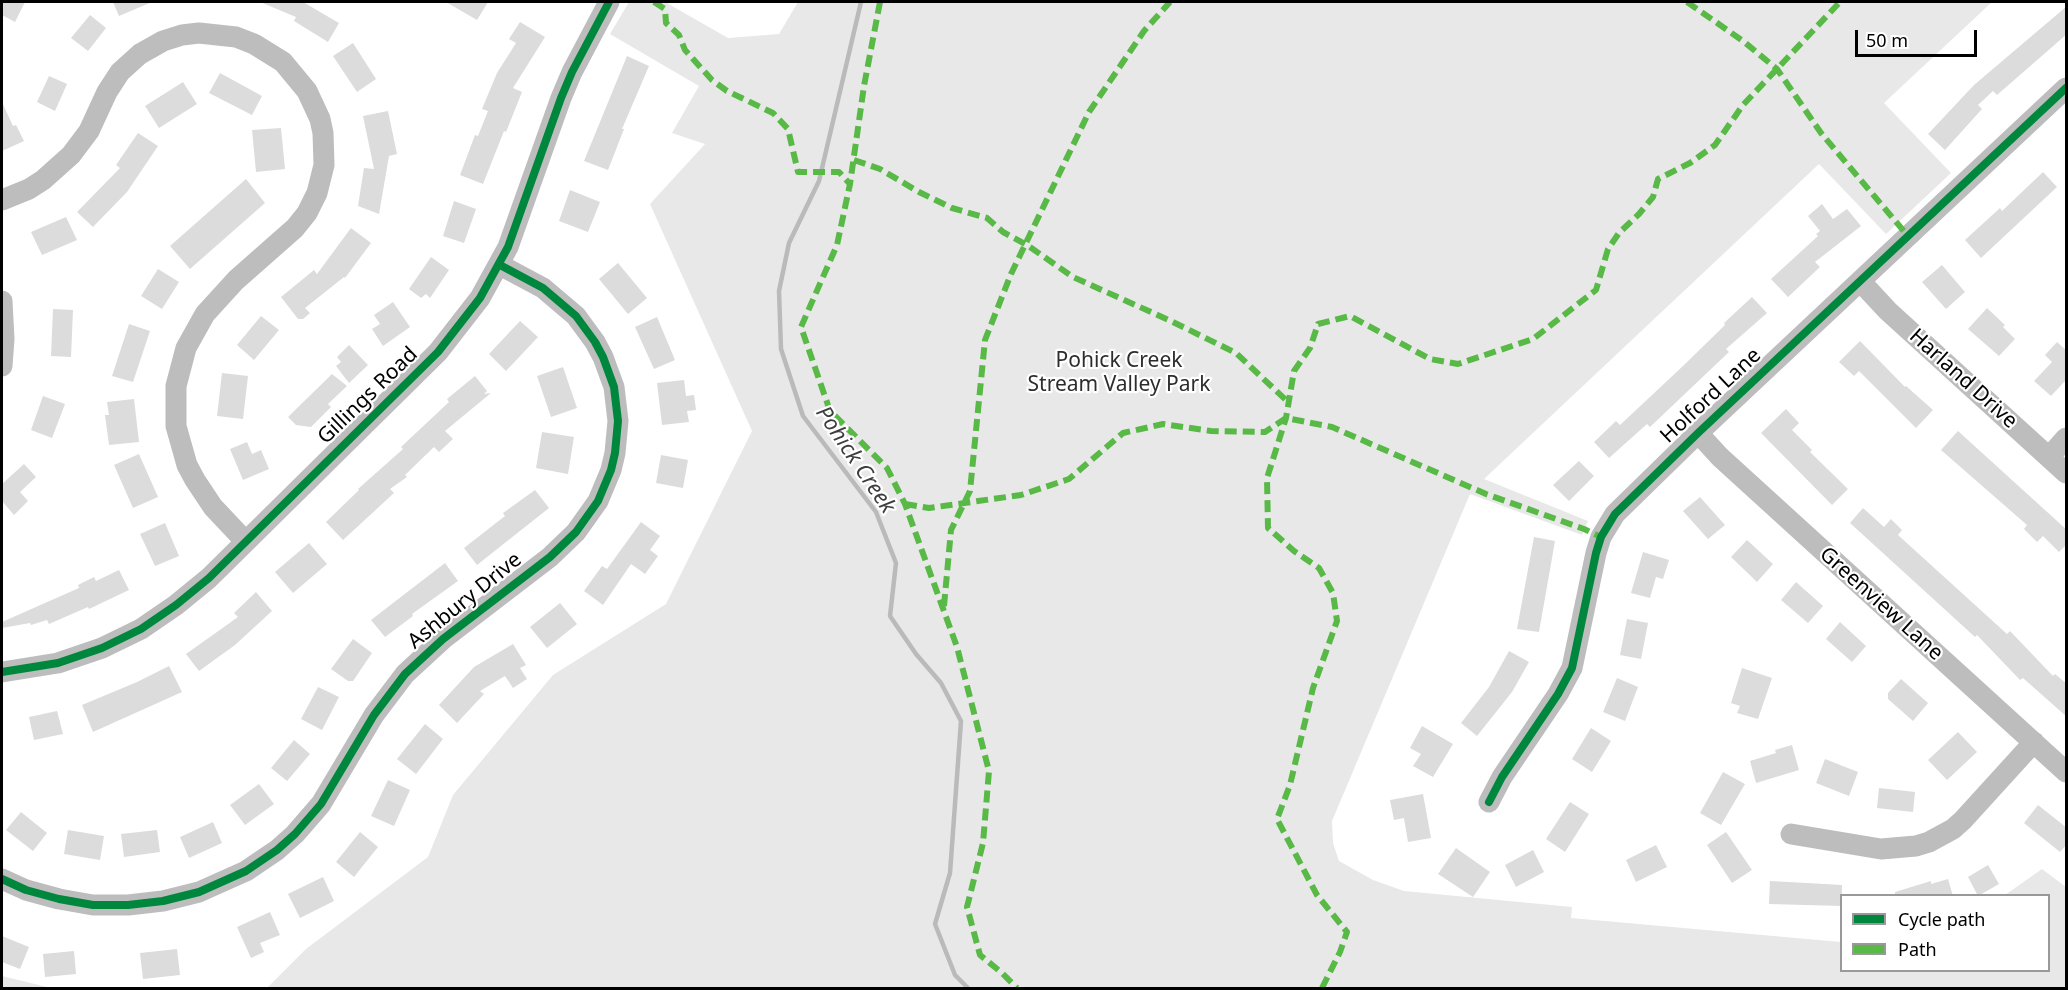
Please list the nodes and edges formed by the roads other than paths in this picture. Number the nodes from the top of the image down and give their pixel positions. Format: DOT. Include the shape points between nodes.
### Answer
graph roads {
  1 [pos="601,4"];
  2 [pos="2067,88"];
  3 [pos="2,200"];
  4 [pos="500,265"];
  5 [pos="1861,282"];
  6 [pos="2,301"];
  7 [pos="2,366"];
  8 [pos="1698,433"];
  9 [pos="2067,438"];
  10 [pos="2049,457"];
  11 [pos="2067,473"];
  12 [pos="245,541"];
  13 [pos="2,672"];
  14 [pos="2034,742"];
  15 [pos="2067,772"];
  16 [pos="1489,802"];
  17 [pos="1791,834"];
  18 [pos="2,879"];
  1 -- 4 [label="street, Gillings Road" via="561,98"];
  2 -- 5 [label="street, Holford Lane"];
  3 -- 12 [label="street" via="55,172 84,140 120,72 163,41 199,33 236,37 283,62 307,91 323,134 324,165 317,193 295,228 236,280 205,314 186,348 176,386 176,426 187,465 213,507"];
  4 -- 12 [label="street, Gillings Road" via="438,352"];
  4 -- 18 [label="street, Ashbury Drive" via="543,288 576,316 595,342 612,380 618,421 615,453 598,501 576,532 405,674 374,715 321,804 295,834 246,871 199,892 128,905 93,905 59,899"];
  5 -- 8 [label="street, Holford Lane"];
  5 -- 10 [label="street, Harland Drive"];
  6 -- 7 [label="street"];
  8 -- 14 [label="street, Greenview Lane"];
  8 -- 16 [label="street, Holford Lane" via="1624,503 1608,525 1596,553 1572,668"];
  9 -- 10 [label="street"];
  10 -- 11 [label="street, Harland Drive"];
  12 -- 13 [label="street, Gillings Road" via="209,578 141,629 58,663"];
  14 -- 15 [label="street, Greenview Lane"];
  14 -- 17 [label="street" via="1963,820 1929,842 1881,849"];
}
